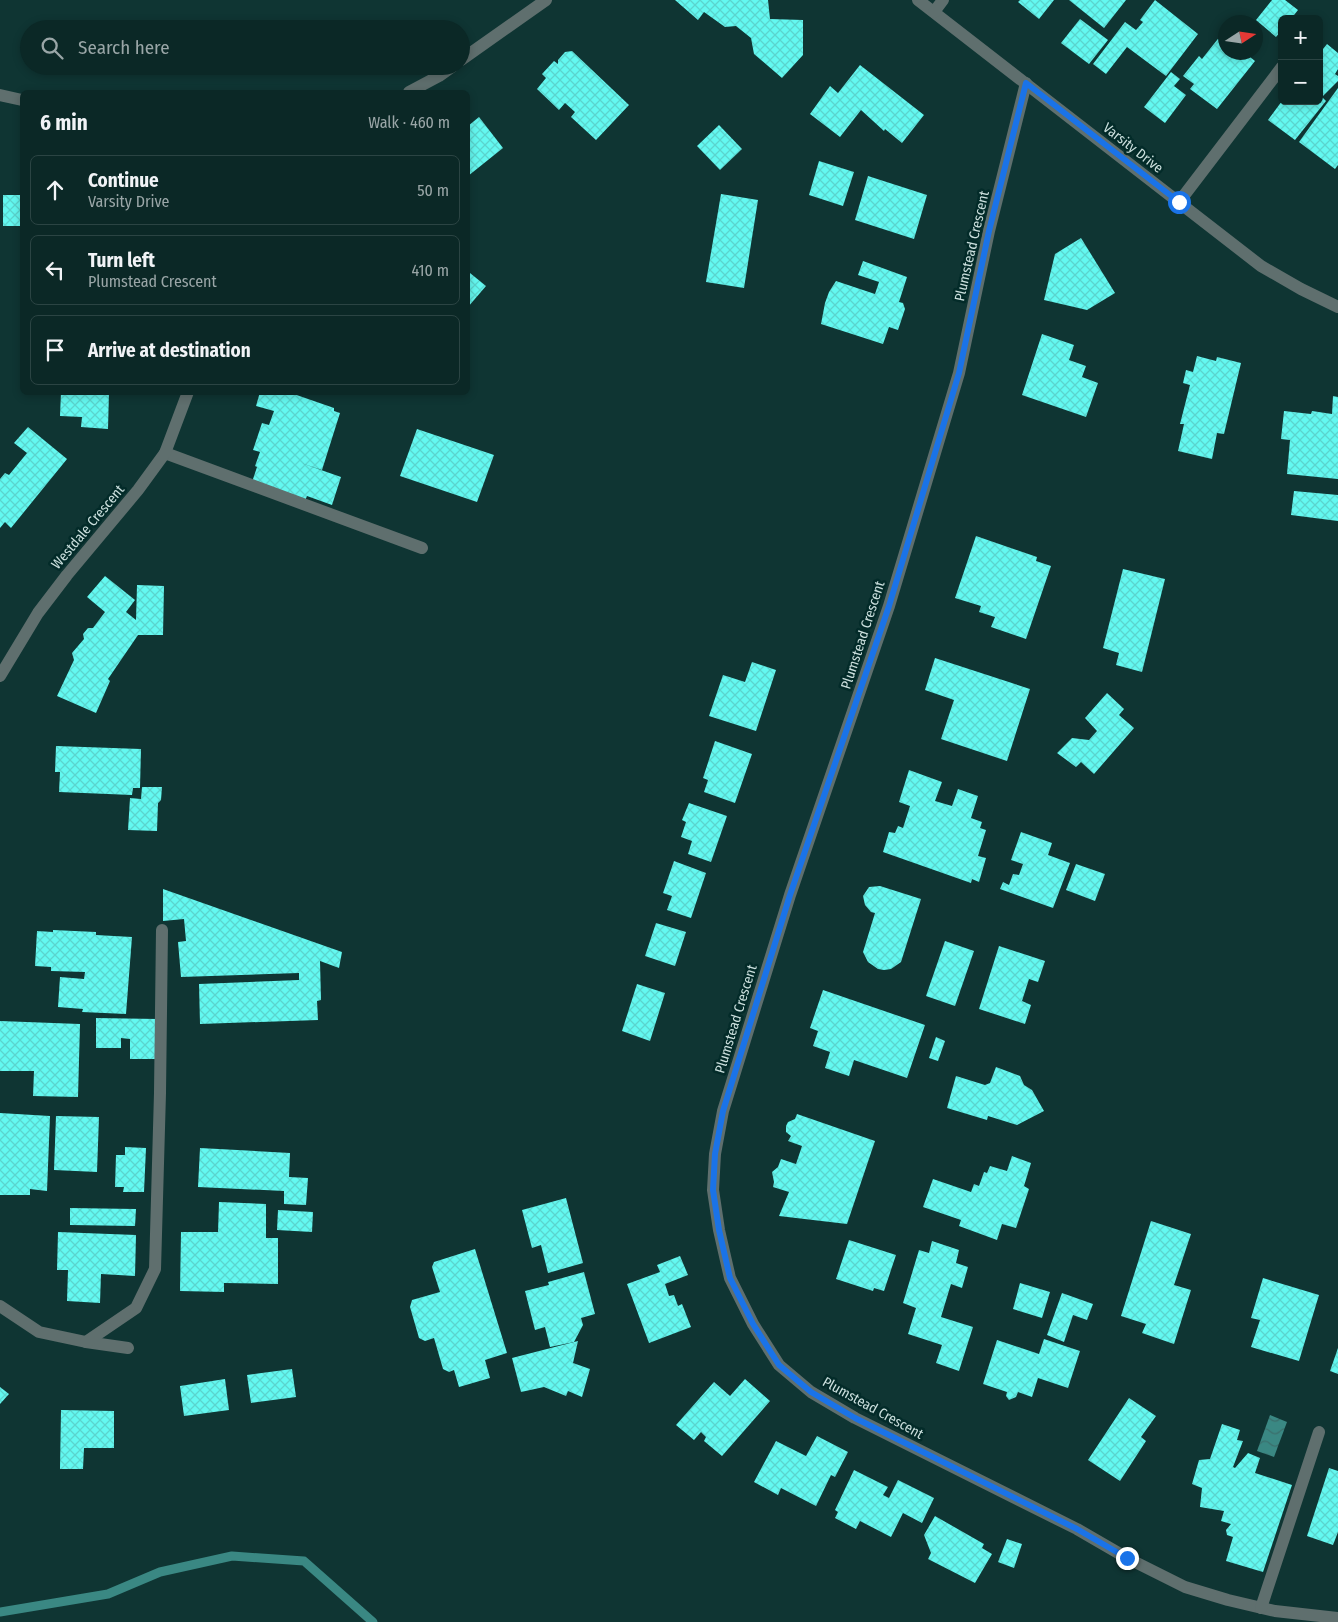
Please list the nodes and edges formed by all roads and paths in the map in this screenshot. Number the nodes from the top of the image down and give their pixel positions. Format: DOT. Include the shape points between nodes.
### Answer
graph roads {
  1 [pos="546,0"];
  2 [pos="918,0"];
  3 [pos="943,0"];
  4 [pos="934,12"];
  5 [pos="470,54"];
  6 [pos="1278,72"];
  7 [pos="440,75"];
  8 [pos="1026,83"];
  9 [pos="413,90"];
  10 [pos="0,95"];
  11 [pos="20,100"];
  12 [pos="1179,202"];
  13 [pos="1338,307"];
  14 [pos="187,395"];
  15 [pos="166,453"];
  16 [pos="422,548"];
  17 [pos="0,676"];
  18 [pos="162,930"];
  19 [pos="0,1306"];
  20 [pos="86,1342"];
  21 [pos="128,1348"];
  22 [pos="1319,1432"];
  23 [pos="1261,1608"];
  24 [pos="1338,1618"];
  1 -- 5 [label="street"];
  2 -- 4 [label="street, Varsity Drive"];
  3 -- 4 [label="street"];
  4 -- 8 [label="street, Varsity Drive"];
  6 -- 12 [label="street"];
  7 -- 9 [label="street"];
  8 -- 12 [label="street, Varsity Drive"];
  8 -- 23 [label="street, Plumstead Crescent" via="989,231 959,373 889,606 790,895 723,1111 715,1154 713,1190 717,1222 730,1278 753,1324 779,1365 811,1392 855,1418 1185,1587"];
  10 -- 11 [label="street"];
  12 -- 13 [label="street, Varsity Drive" via="1261,266"];
  14 -- 15 [label="street, Westdale Crescent"];
  15 -- 16 [label="street"];
  15 -- 17 [label="street, Westdale Crescent" via="38,613"];
  18 -- 20 [label="street" via="155,1269 136,1308"];
  19 -- 20 [label="street" via="39,1332"];
  20 -- 21 [label="street"];
  22 -- 23 [label="street"];
  23 -- 24 [label="street, Plumstead Crescent"];
}
